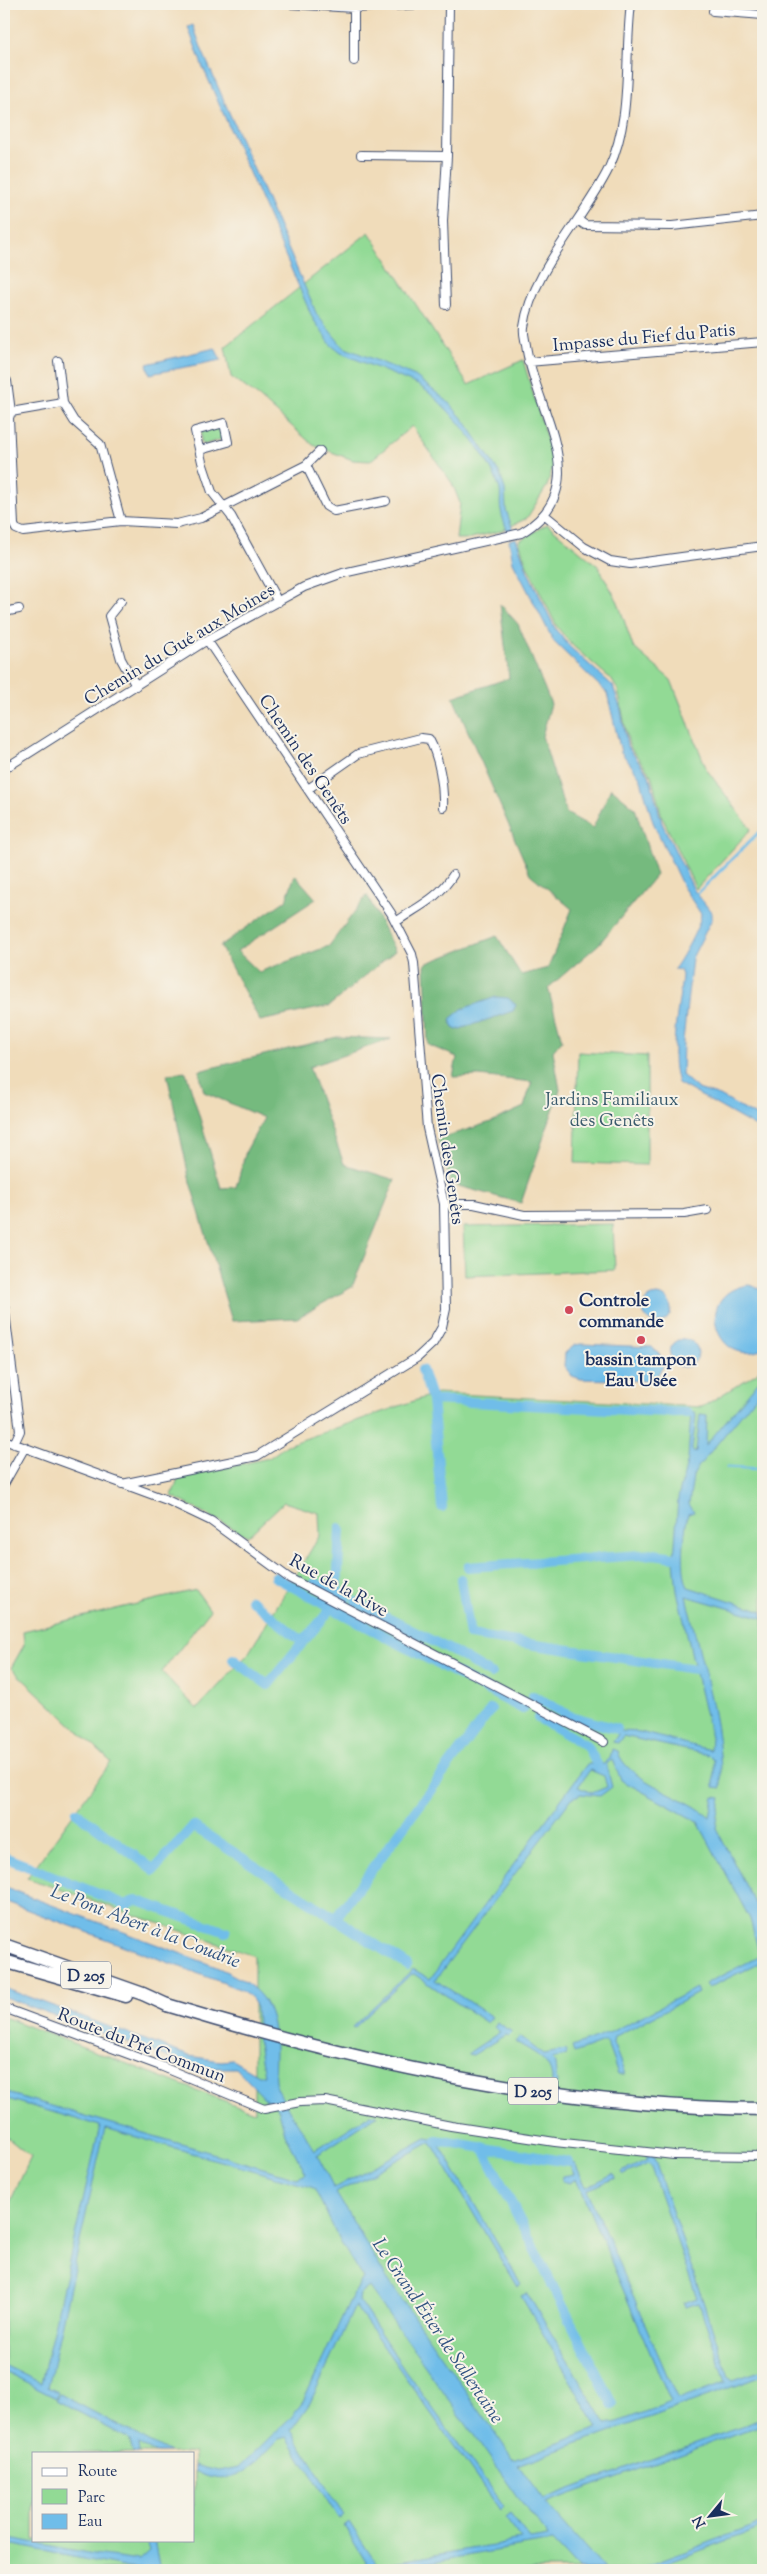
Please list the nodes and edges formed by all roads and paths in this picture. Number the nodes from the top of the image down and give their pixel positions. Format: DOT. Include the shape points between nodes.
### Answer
graph roads {
  1 [pos="290,4"];
  2 [pos="425,4"];
  3 [pos="450,4"];
  4 [pos="631,4"];
  5 [pos="314,5"];
  6 [pos="354,8"];
  7 [pos="713,11"];
  8 [pos="763,15"];
  9 [pos="354,61"];
  10 [pos="361,155"];
  11 [pos="447,156"];
  12 [pos="763,216"];
  13 [pos="578,220"];
  14 [pos="446,306"];
  15 [pos="763,342"];
  16 [pos="58,361"];
  17 [pos="528,362"];
  18 [pos="7,381"];
  19 [pos="63,403"];
  20 [pos="11,412"];
  21 [pos="200,450"];
  22 [pos="320,451"];
  23 [pos="306,465"];
  24 [pos="386,501"];
  25 [pos="223,507"];
  26 [pos="545,514"];
  27 [pos="121,520"];
  28 [pos="763,546"];
  29 [pos="121,601"];
  30 [pos="278,602"];
  31 [pos="19,609"];
  32 [pos="4,612"];
  33 [pos="208,640"];
  34 [pos="136,686"];
  35 [pos="4,769"];
  36 [pos="308,789"];
  37 [pos="443,807"];
  38 [pos="453,875"];
  39 [pos="396,922"];
  40 [pos="444,1204"];
  41 [pos="707,1210"];
  42 [pos="4,1305"];
  43 [pos="4,1440"];
  44 [pos="14,1444"];
  45 [pos="25,1447"];
  46 [pos="4,1484"];
  47 [pos="122,1484"];
  48 [pos="604,1742"];
  49 [pos="4,1945"];
  50 [pos="4,1962"];
  51 [pos="167,2005"];
  52 [pos="4,2008"];
  53 [pos="763,2109"];
  54 [pos="763,2156"];
  1 -- 5 [label="street"];
  2 -- 6 [label="street"];
  3 -- 11 [label="street"];
  4 -- 13 [label="street, Chemin du Gué aux Moines" via="627,90 621,134 609,168"];
  5 -- 6 [label="street"];
  6 -- 9 [label="street"];
  7 -- 8 [label="street"];
  10 -- 11 [label="street"];
  11 -- 14 [label="street" via="443,221"];
  12 -- 13 [label="street" via="672,226 585,225"];
  13 -- 17 [label="street, Chemin du Gué aux Moines" via="531,297 523,328"];
  15 -- 17 [label="street, Impasse du Fief du Patis"];
  16 -- 19 [label="street"];
  17 -- 26 [label="street, Chemin du Gué aux Moines" via="558,451 558,482"];
  18 -- 20 [label="street"];
  19 -- 20 [label="street"];
  19 -- 27 [label="street" via="74,421 100,444"];
  20 -- 27 [label="street" via="16,529 23,532"];
  21 -- 21 [label="street" via="195,430 224,423 228,442"];
  21 -- 25 [label="street" via="212,492"];
  22 -- 23 [label="street"];
  23 -- 24 [label="street" via="326,506 334,511"];
  23 -- 25 [label="street"];
  25 -- 27 [label="street" via="201,518 177,524"];
  25 -- 30 [label="street"];
  26 -- 28 [label="street" via="584,546 610,562 630,564"];
  26 -- 30 [label="street, Chemin du Gué aux Moines" via="521,533 343,573 318,581"];
  29 -- 34 [label="street" via="109,616 121,659"];
  30 -- 33 [label="street, Chemin du Gué aux Moines"];
  31 -- 32 [label="street"];
  33 -- 34 [label="street, Chemin du Gué aux Moines"];
  33 -- 36 [label="street, Chemin des Genêts"];
  34 -- 35 [label="street, Chemin du Gué aux Moines"];
  36 -- 37 [label="street" via="358,754 421,738 429,739 444,794"];
  36 -- 39 [label="street, Chemin des Genêts"];
  38 -- 39 [label="street" via="439,893"];
  39 -- 40 [label="street, Chemin des Genêts" via="414,963 427,1128"];
  40 -- 41 [label="street" via="474,1204 524,1215 684,1214"];
  40 -- 47 [label="street, Chemin des Genêts" via="446,1309 442,1327 433,1343 418,1357 257,1456"];
  42 -- 44 [label="street" via="20,1431"];
  43 -- 44 [label="street, Rue de la Rive"];
  44 -- 45 [label="street, Rue de la Rive"];
  45 -- 46 [label="street"];
  45 -- 47 [label="street, Rue de la Rive"];
  47 -- 48 [label="street, Rue de la Rive" via="167,1500 211,1521 289,1578"];
  49 -- 51 [label="main road, D 205"];
  50 -- 51 [label="main road, D 205"];
  51 -- 53 [label="main road, D 205" via="308,2046 422,2072 542,2092 673,2106"];
  52 -- 54 [label="street, Route du Pré Commun" via="158,2065 249,2105 269,2109 314,2100 461,2127 616,2149 674,2155"];
}
